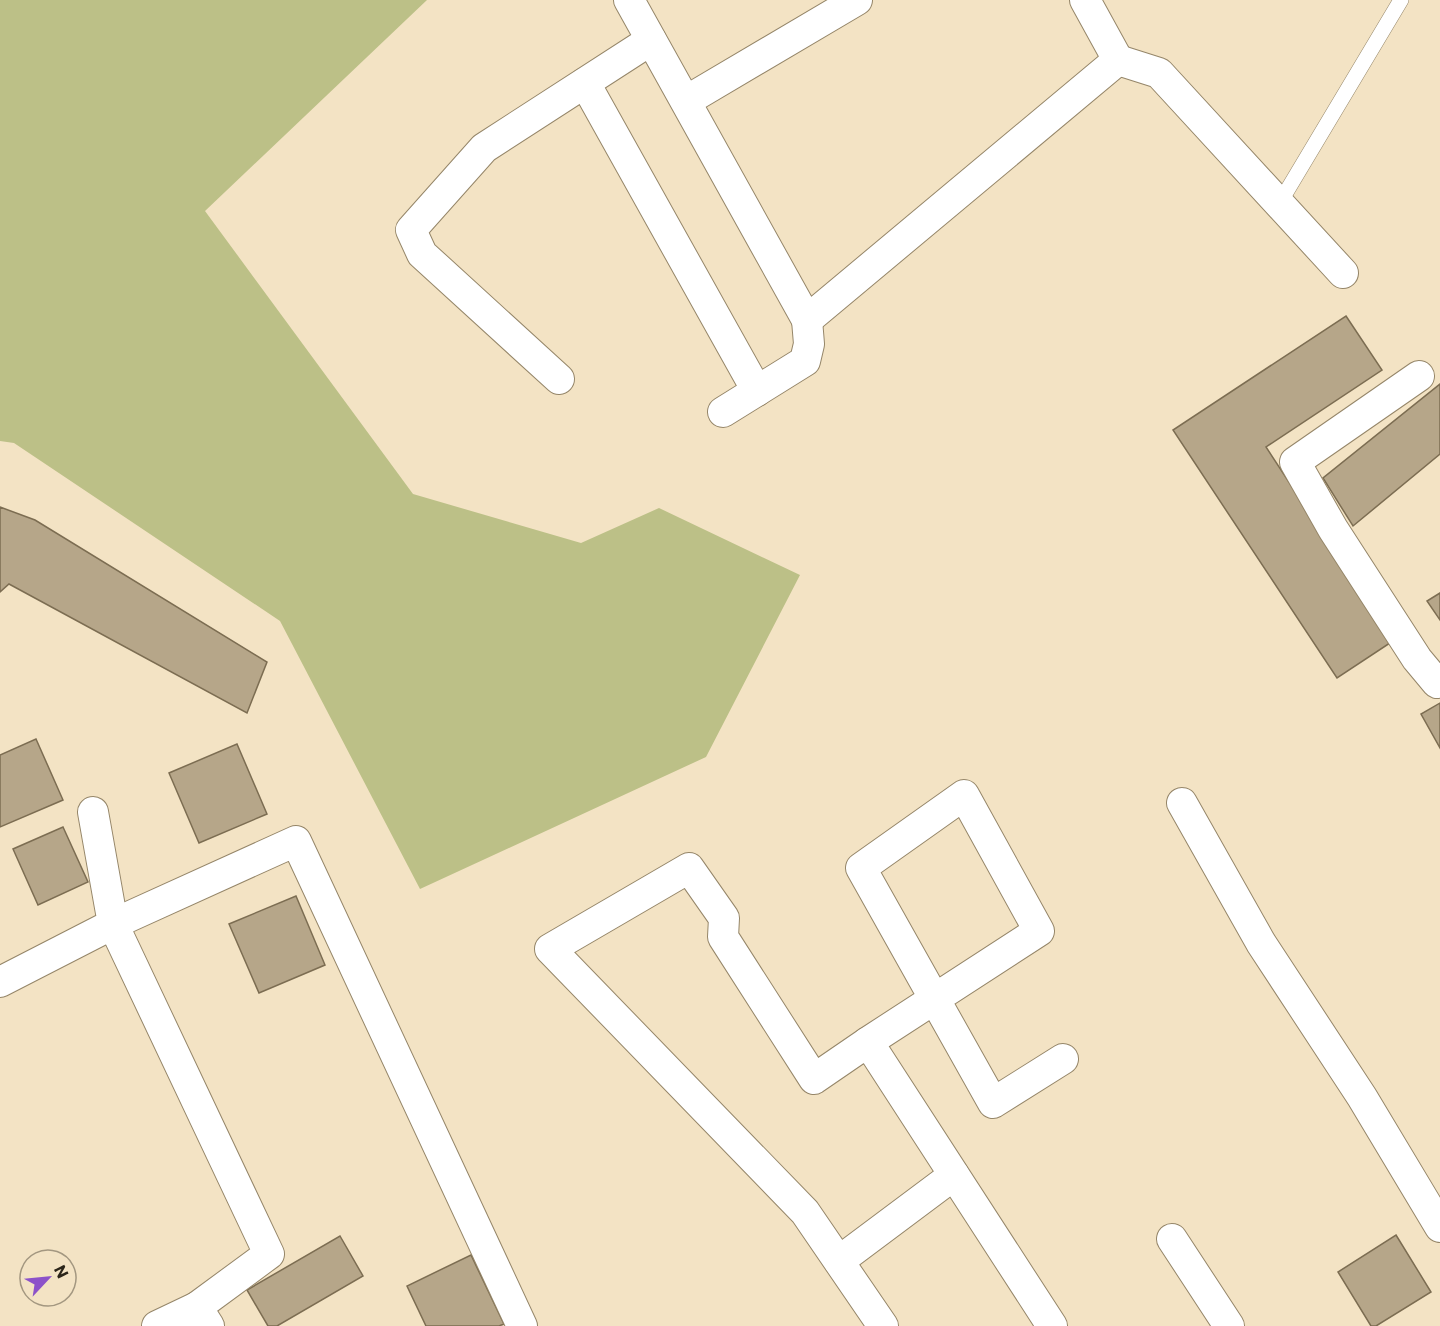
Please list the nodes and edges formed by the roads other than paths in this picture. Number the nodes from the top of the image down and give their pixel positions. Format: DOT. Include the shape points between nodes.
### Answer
graph roads {
  1 [pos="629,0"];
  2 [pos="857,0"];
  3 [pos="1085,0"];
  4 [pos="1401,0"];
  5 [pos="651,40"];
  6 [pos="1118,60"];
  7 [pos="585,83"];
  8 [pos="686,101"];
  9 [pos="1279,204"];
  10 [pos="1342,273"];
  11 [pos="807,320"];
  12 [pos="1419,376"];
  13 [pos="559,379"];
  14 [pos="756,391"];
  15 [pos="723,412"];
  16 [pos="1440,681"];
  17 [pos="1182,803"];
  18 [pos="93,812"];
  19 [pos="113,924"];
  20 [pos="0,982"];
  21 [pos="934,998"];
  22 [pos="868,1042"];
  23 [pos="1063,1059"];
  24 [pos="954,1175"];
  25 [pos="1440,1227"];
  26 [pos="1172,1239"];
  27 [pos="839,1261"];
  28 [pos="203,1316"];
  29 [pos="157,1326"];
  30 [pos="522,1326"];
  31 [pos="883,1326"];
  32 [pos="1052,1326"];
  33 [pos="1229,1326"];
  1 -- 5 [label="street"];
  2 -- 8 [label="street"];
  3 -- 6 [label="street"];
  4 -- 9 [label="lane"];
  5 -- 7 [label="street"];
  5 -- 8 [label="street"];
  6 -- 9 [label="street" via="1158,73"];
  6 -- 11 [label="street"];
  7 -- 13 [label="street" via="484,148 411,230 423,254"];
  7 -- 14 [label="street"];
  8 -- 11 [label="street"];
  9 -- 10 [label="street"];
  11 -- 14 [label="street" via="809,344 805,360"];
  12 -- 16 [label="street" via="1295,462 1417,659"];
  14 -- 15 [label="street"];
  17 -- 25 [label="street" via="1261,943 1362,1097"];
  18 -- 19 [label="street"];
  19 -- 20 [label="street"];
  19 -- 28 [label="street" via="269,1254"];
  19 -- 30 [label="street" via="297,841"];
  21 -- 21 [label="street" via="1039,932 964,795 861,868"];
  21 -- 22 [label="street"];
  21 -- 23 [label="street" via="993,1102"];
  22 -- 24 [label="street"];
  22 -- 27 [label="street" via="814,1079 723,937 724,918 689,868 550,950 805,1212"];
  24 -- 27 [label="street"];
  24 -- 32 [label="street"];
  26 -- 33 [label="street"];
  27 -- 31 [label="street"];
  28 -- 29 [label="street"];
}
